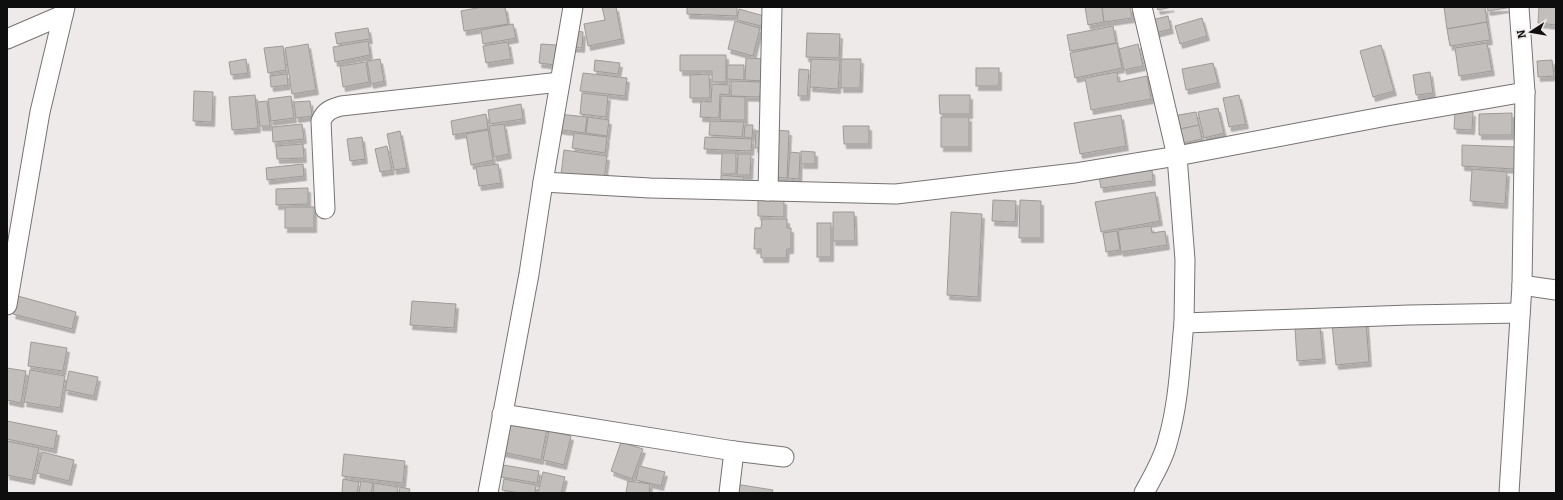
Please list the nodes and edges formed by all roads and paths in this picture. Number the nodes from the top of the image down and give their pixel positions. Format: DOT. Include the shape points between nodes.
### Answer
graph roads {
  1 [pos="573,7"];
  2 [pos="772,7"];
  3 [pos="1142,7"];
  4 [pos="1519,7"];
  5 [pos="64,11"];
  6 [pos="7,39"];
  7 [pos="560,82"];
  8 [pos="1526,92"];
  9 [pos="1177,156"];
  10 [pos="543,182"];
  11 [pos="768,191"];
  12 [pos="325,209"];
  13 [pos="1522,285"];
  14 [pos="1556,290"];
  15 [pos="7,305"];
  16 [pos="1520,313"];
  17 [pos="1184,323"];
  18 [pos="502,414"];
  19 [pos="734,451"];
  20 [pos="784,457"];
  21 [pos="488,493"];
  22 [pos="729,493"];
  23 [pos="1144,493"];
  24 [pos="1509,493"];
  1 -- 7 [label="street"];
  2 -- 11 [label="street"];
  3 -- 9 [label="street"];
  4 -- 8 [label="street"];
  5 -- 6 [label="street"];
  5 -- 15 [label="street" via="40,112"];
  7 -- 10 [label="street"];
  7 -- 12 [label="street" via="331,109 324,113 321,121"];
  8 -- 9 [label="street"];
  8 -- 13 [label="street"];
  9 -- 11 [label="street" via="1075,173 896,194"];
  9 -- 17 [label="street" via="1185,260"];
  10 -- 11 [label="street"];
  10 -- 18 [label="street"];
  13 -- 14 [label="street"];
  13 -- 16 [label="street"];
  16 -- 17 [label="street"];
  16 -- 24 [label="street"];
  17 -- 23 [label="street" via="1177,402 1168,441"];
  18 -- 19 [label="street"];
  18 -- 21 [label="street"];
  19 -- 20 [label="street"];
  19 -- 22 [label="street"];
}
